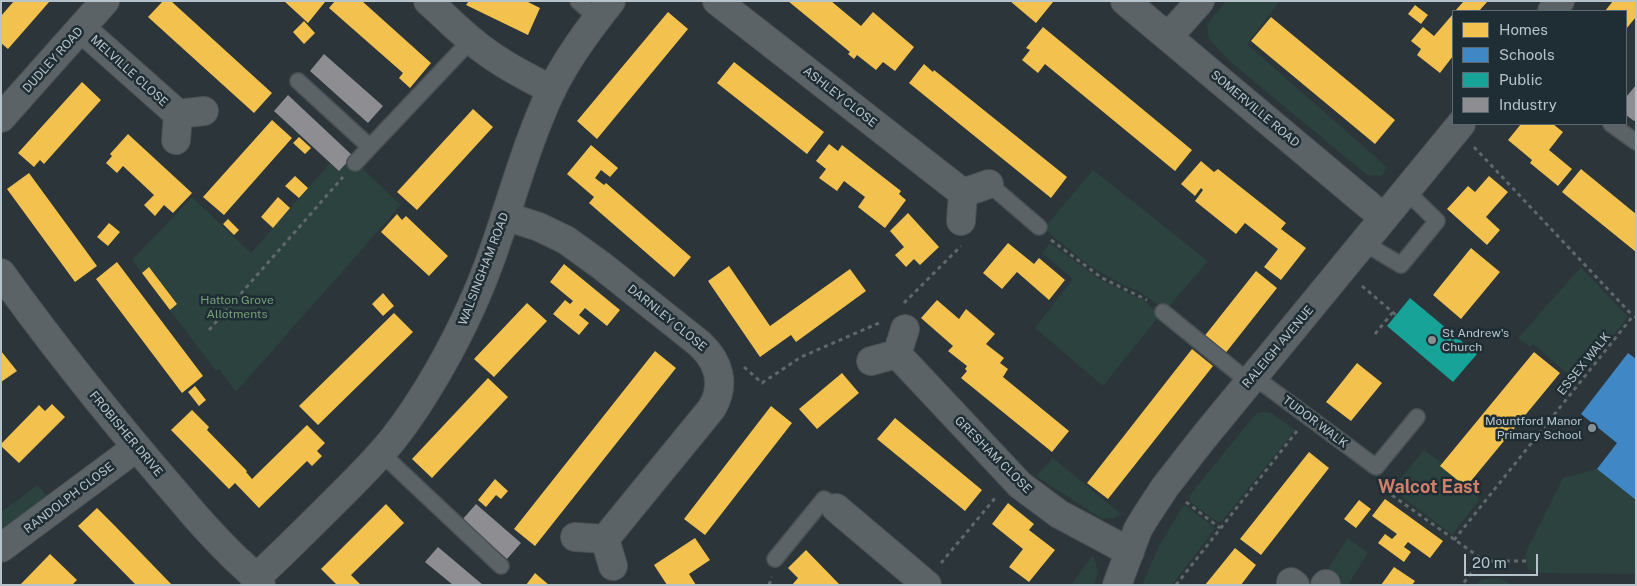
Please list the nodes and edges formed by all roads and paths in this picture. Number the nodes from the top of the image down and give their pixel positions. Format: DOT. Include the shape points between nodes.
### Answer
graph roads {
  1 [pos="105,1"];
  2 [pos="428,1"];
  3 [pos="717,1"];
  4 [pos="1125,1"];
  5 [pos="1200,1"];
  6 [pos="595,7"];
  7 [pos="81,28"];
  8 [pos="1168,37"];
  9 [pos="471,40"];
  10 [pos="298,81"];
  11 [pos="552,90"];
  12 [pos="1,118"];
  13 [pos="186,122"];
  14 [pos="1612,125"];
  15 [pos="1458,127"];
  16 [pos="1636,142"];
  17 [pos="370,147"];
  18 [pos="355,163"];
  19 [pos="989,184"];
  20 [pos="1406,191"];
  21 [pos="963,193"];
  22 [pos="505,216"];
  23 [pos="1384,218"];
  24 [pos="1039,227"];
  25 [pos="962,232"];
  26 [pos="1364,243"];
  27 [pos="1342,270"];
  28 [pos="1,274"];
  29 [pos="1162,312"];
  30 [pos="1634,317"];
  31 [pos="896,328"];
  32 [pos="209,330"];
  33 [pos="1375,334"];
  34 [pos="871,361"];
  35 [pos="716,364"];
  36 [pos="1251,379"];
  37 [pos="1308,416"];
  38 [pos="1417,417"];
  39 [pos="137,447"];
  40 [pos="381,453"];
  41 [pos="1376,467"];
  42 [pos="1012,478"];
  43 [pos="1166,487"];
  44 [pos="836,508"];
  45 [pos="1220,528"];
  46 [pos="575,537"];
  47 [pos="605,539"];
  48 [pos="1454,540"];
  49 [pos="1,548"];
  50 [pos="1130,552"];
  51 [pos="774,559"];
  52 [pos="1481,561"];
  53 [pos="1526,561"];
  54 [pos="501,566"];
  55 [pos="614,566"];
  56 [pos="258,581"];
  57 [pos="926,584"];
  58 [pos="1117,585"];
  59 [pos="1176,585"];
  60 [pos="1462,585"];
  1 -- 7 [label="street, DUDLEY ROAD"];
  2 -- 9 [label="street"];
  3 -- 21 [label="street, ASHLEY CLOSE"];
  4 -- 8 [label="street, SOMERVILLE ROAD"];
  5 -- 8 [label="street"];
  6 -- 11 [label="street, WALSINGHAM ROAD"];
  7 -- 12 [label="street, DUDLEY ROAD"];
  7 -- 13 [label="street, MELVILLE CLOSE"];
  8 -- 23 [label="street, SOMERVILLE ROAD"];
  9 -- 11 [label="street" via="502,63"];
  9 -- 17 [label="lane"];
  10 -- 17 [label="lane"];
  11 -- 22 [label="street, WALSINGHAM ROAD"];
  14 -- 16 [label="lane"];
  15 -- 20 [label="street, RALEIGH AVENUE"];
  15 -- 30 [label="path, ESSEX WALK"];
  17 -- 18 [label="lane"];
  18 -- 32 [label="path"];
  19 -- 21 [label="street"];
  19 -- 24 [label="lane"];
  20 -- 23 [label="street, RALEIGH AVENUE"];
  20 -- 26 [label="lane" via="1437,221 1429,231 1400,265"];
  21 -- 25 [label="street"];
  22 -- 35 [label="street, DARNLEY CLOSE" via="554,233 583,252 700,344"];
  22 -- 40 [label="street, WALSINGHAM ROAD" via="462,328 420,399"];
  23 -- 26 [label="street, RALEIGH AVENUE"];
  24 -- 29 [label="path" via="1089,269 1112,284 1142,297"];
  25 -- 31 [label="path"];
  26 -- 27 [label="street, RALEIGH AVENUE"];
  27 -- 33 [label="path" via="1395,314"];
  27 -- 36 [label="street, RALEIGH AVENUE"];
  28 -- 39 [label="street, FROBISHER DRIVE"];
  29 -- 36 [label="lane, TUDOR WALK"];
  30 -- 48 [label="path, ESSEX WALK"];
  31 -- 34 [label="street"];
  31 -- 35 [label="path" via="876,325 836,341 801,357 762,383 728,353"];
  31 -- 42 [label="street, GRESHAM CLOSE"];
  35 -- 47 [label="street, DARNLEY CLOSE" via="719,393 712,408"];
  36 -- 37 [label="lane, TUDOR WALK"];
  36 -- 43 [label="street, RALEIGH AVENUE"];
  37 -- 41 [label="lane, TUDOR WALK"];
  37 -- 45 [label="path"];
  38 -- 41 [label="lane"];
  39 -- 49 [label="street, RANDOLPH CLOSE"];
  39 -- 56 [label="street, FROBISHER DRIVE" via="203,525"];
  40 -- 54 [label="lane"];
  40 -- 56 [label="street, WALSINGHAM ROAD"];
  41 -- 48 [label="path" via="1383,489"];
  42 -- 50 [label="street, GRESHAM CLOSE" via="1059,514"];
  42 -- 57 [label="path"];
  43 -- 45 [label="path"];
  43 -- 50 [label="street, RALEIGH AVENUE" via="1142,523"];
  44 -- 51 [label="lane" via="824,499"];
  44 -- 57 [label="street"];
  45 -- 59 [label="path"];
  46 -- 47 [label="street"];
  47 -- 55 [label="street"];
  48 -- 52 [label="path"];
  50 -- 58 [label="street, RALEIGH AVENUE"];
  52 -- 53 [label="path"];
  52 -- 60 [label="path"];
}
